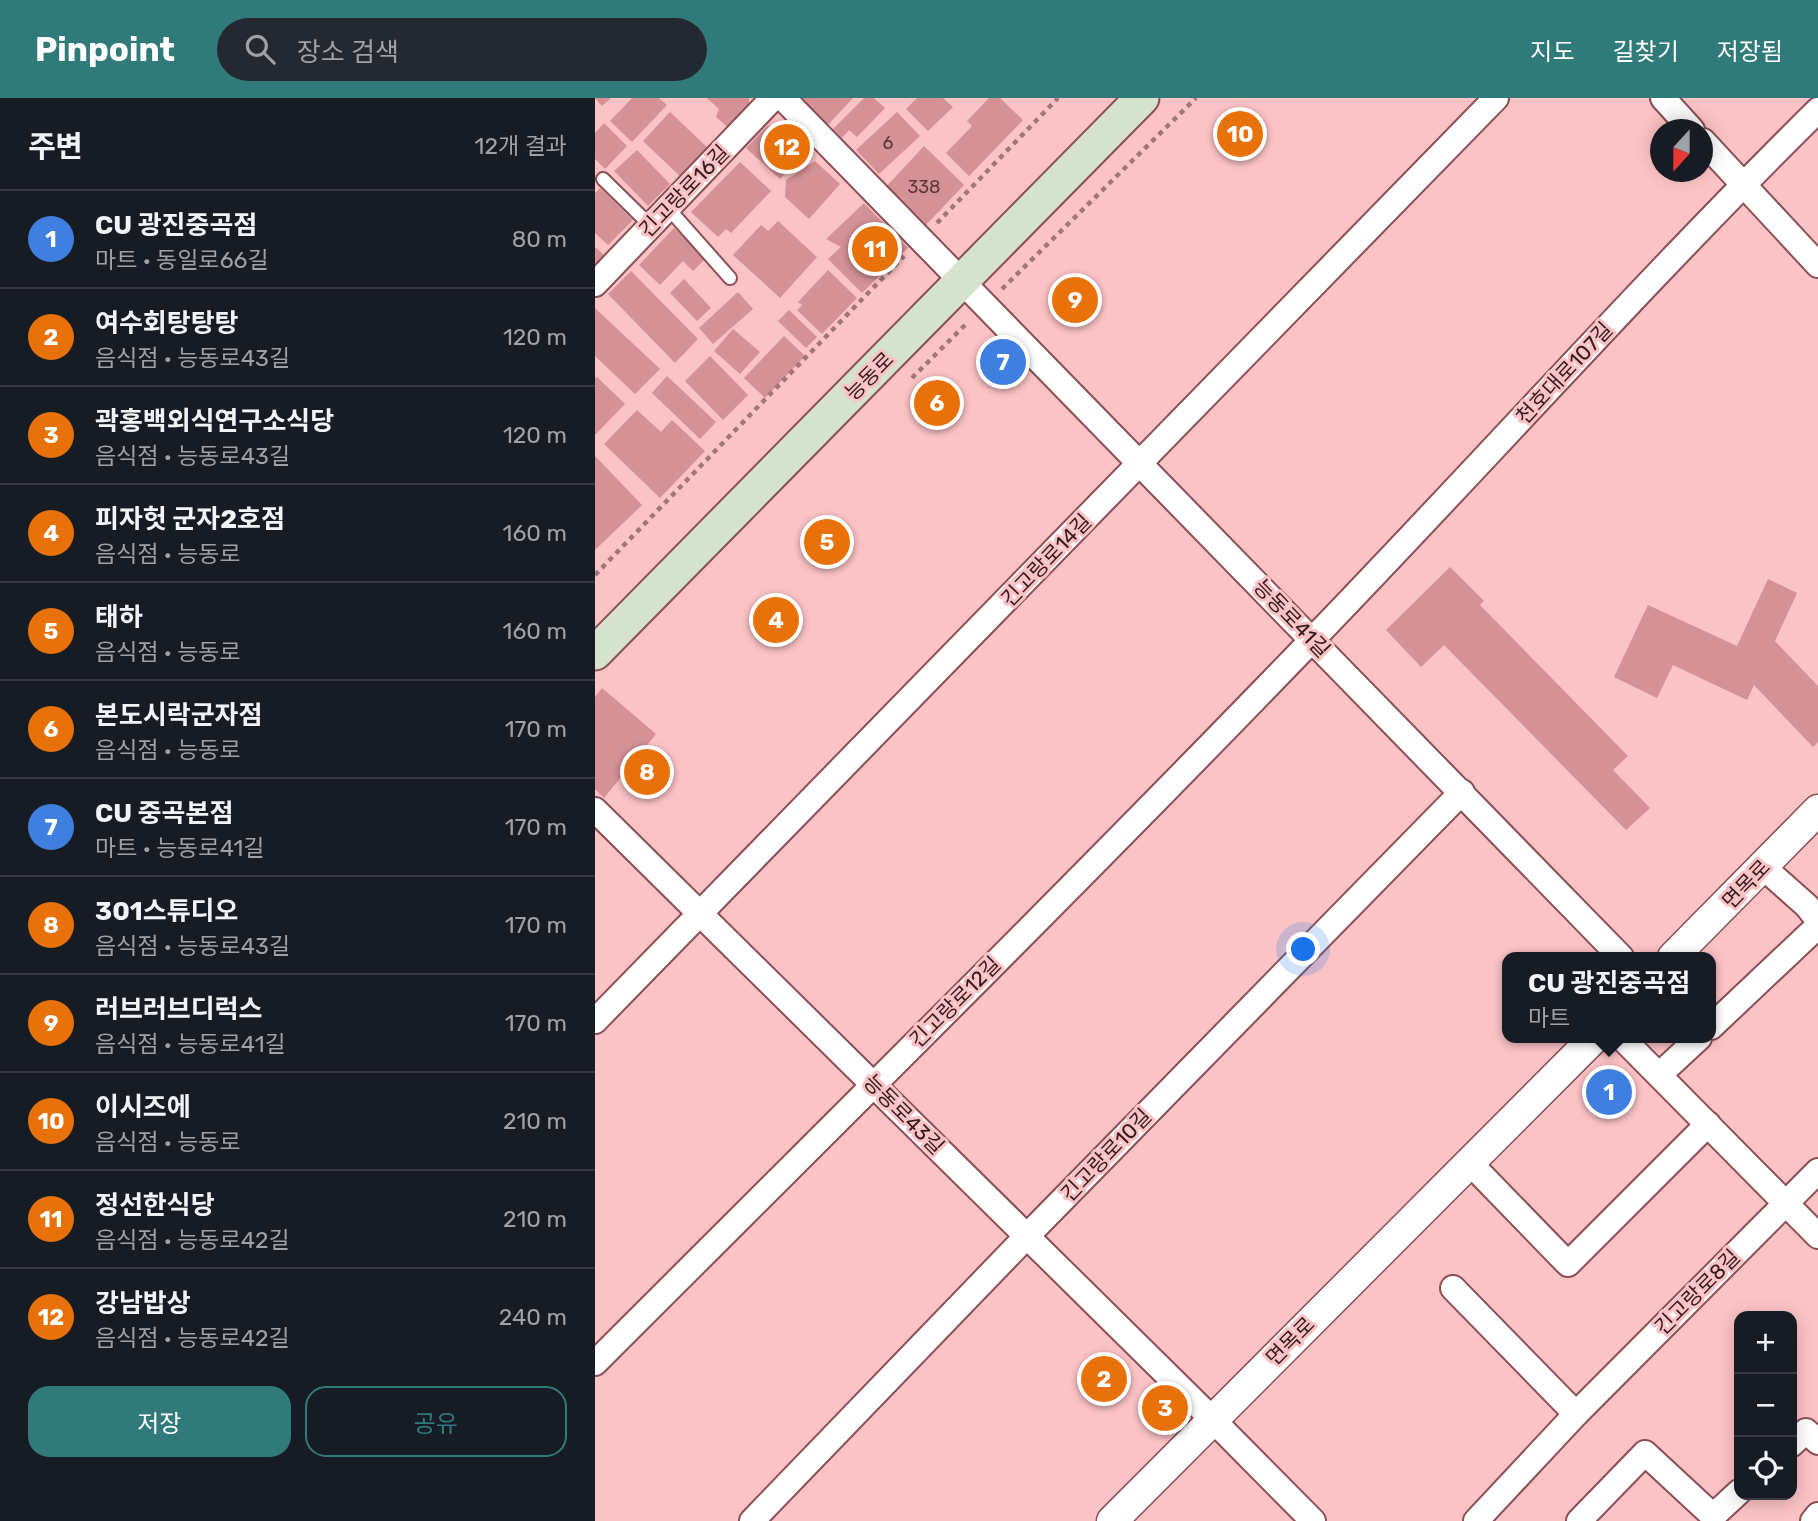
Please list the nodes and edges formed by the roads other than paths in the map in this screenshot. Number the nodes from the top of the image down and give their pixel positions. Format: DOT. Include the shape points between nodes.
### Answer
graph roads {
  1 [pos="773,98"];
  2 [pos="783,98"];
  3 [pos="1142,98"];
  4 [pos="1496,98"];
  5 [pos="1663,98"];
  6 [pos="1818,110"];
  7 [pos="1682,119"];
  8 [pos="1713,152"];
  9 [pos="603,179"];
  10 [pos="1743,184"];
  11 [pos="668,208"];
  12 [pos="651,226"];
  13 [pos="1818,265"];
  14 [pos="730,278"];
  15 [pos="963,281"];
  16 [pos="595,284"];
  17 [pos="1141,463"];
  18 [pos="1313,639"];
  19 [pos="595,653"];
  20 [pos="1462,792"];
  21 [pos="595,810"];
  22 [pos="1818,810"];
  23 [pos="1762,866"];
  24 [pos="700,914"];
  25 [pos="1818,920"];
  26 [pos="1818,926"];
  27 [pos="1616,952"];
  28 [pos="1678,952"];
  29 [pos="595,1021"];
  30 [pos="1716,1021"];
  31 [pos="1589,1043"];
  32 [pos="1627,1043"];
  33 [pos="1694,1043"];
  34 [pos="1659,1075"];
  35 [pos="873,1085"];
  36 [pos="1708,1124"];
  37 [pos="1469,1162"];
  38 [pos="1818,1171"];
  39 [pos="1786,1203"];
  40 [pos="1027,1236"];
  41 [pos="1818,1236"];
  42 [pos="1453,1288"];
  43 [pos="595,1363"];
  44 [pos="1576,1414"];
  45 [pos="1212,1419"];
  46 [pos="1797,1439"];
  47 [pos="1818,1442"];
  48 [pos="1734,1497"];
  49 [pos="1818,1516"];
  50 [pos="752,1521"];
  51 [pos="1112,1521"];
  52 [pos="1313,1521"];
  53 [pos="1476,1521"];
  54 [pos="1579,1521"];
  55 [pos="1813,1521"];
  1 -- 11 [label="street, 긴고랑로16길"];
  2 -- 15 [label="street, 능동로41길"];
  3 -- 15 [label="main road, 능동로"];
  4 -- 17 [label="street, 긴고랑로14길"];
  5 -- 7 [label="street"];
  6 -- 10 [label="street, 천호대로107길"];
  8 -- 10 [label="street"];
  9 -- 12 [label="lane"];
  10 -- 13 [label="street"];
  10 -- 18 [label="street, 천호대로107길"];
  11 -- 12 [label="street, 긴고랑로16길"];
  11 -- 14 [label="lane"];
  12 -- 16 [label="street, 긴고랑로16길"];
  15 -- 17 [label="street, 능동로41길"];
  15 -- 19 [label="main road, 능동로"];
  17 -- 18 [label="street, 능동로41길"];
  17 -- 24 [label="street, 긴고랑로14길"];
  18 -- 20 [label="street, 능동로41길"];
  18 -- 35 [label="street, 긴고랑로12길"];
  20 -- 27 [label="street, 능동로41길"];
  20 -- 40 [label="street, 긴고랑로10길"];
  21 -- 24 [label="street, 능동로43길"];
  22 -- 23 [label="street, 면목로"];
  23 -- 25 [label="street"];
  23 -- 28 [label="street, 면목로"];
  24 -- 29 [label="street, 긴고랑로14길"];
  24 -- 35 [label="street, 능동로43길"];
  26 -- 30 [label="street"];
  31 -- 37 [label="street, 면목로"];
  32 -- 34 [label="street"];
  33 -- 34 [label="street"];
  34 -- 36 [label="street"];
  35 -- 40 [label="street, 능동로43길"];
  35 -- 43 [label="street, 긴고랑로12길"];
  36 -- 37 [label="street" via="1568,1264"];
  36 -- 39 [label="street"];
  37 -- 45 [label="street, 면목로"];
  38 -- 39 [label="street, 긴고랑로8길"];
  39 -- 41 [label="street"];
  39 -- 44 [label="street, 긴고랑로8길"];
  40 -- 45 [label="street, 능동로43길"];
  40 -- 50 [label="street, 긴고랑로10길"];
  42 -- 44 [label="street"];
  44 -- 53 [label="street, 긴고랑로8길"];
  45 -- 51 [label="street, 면목로"];
  45 -- 52 [label="street, 능동로43길"];
  46 -- 47 [label="street" via="1806,1431"];
  48 -- 54 [label="street" via="1713,1516 1645,1453"];
  49 -- 55 [label="street"];
}
